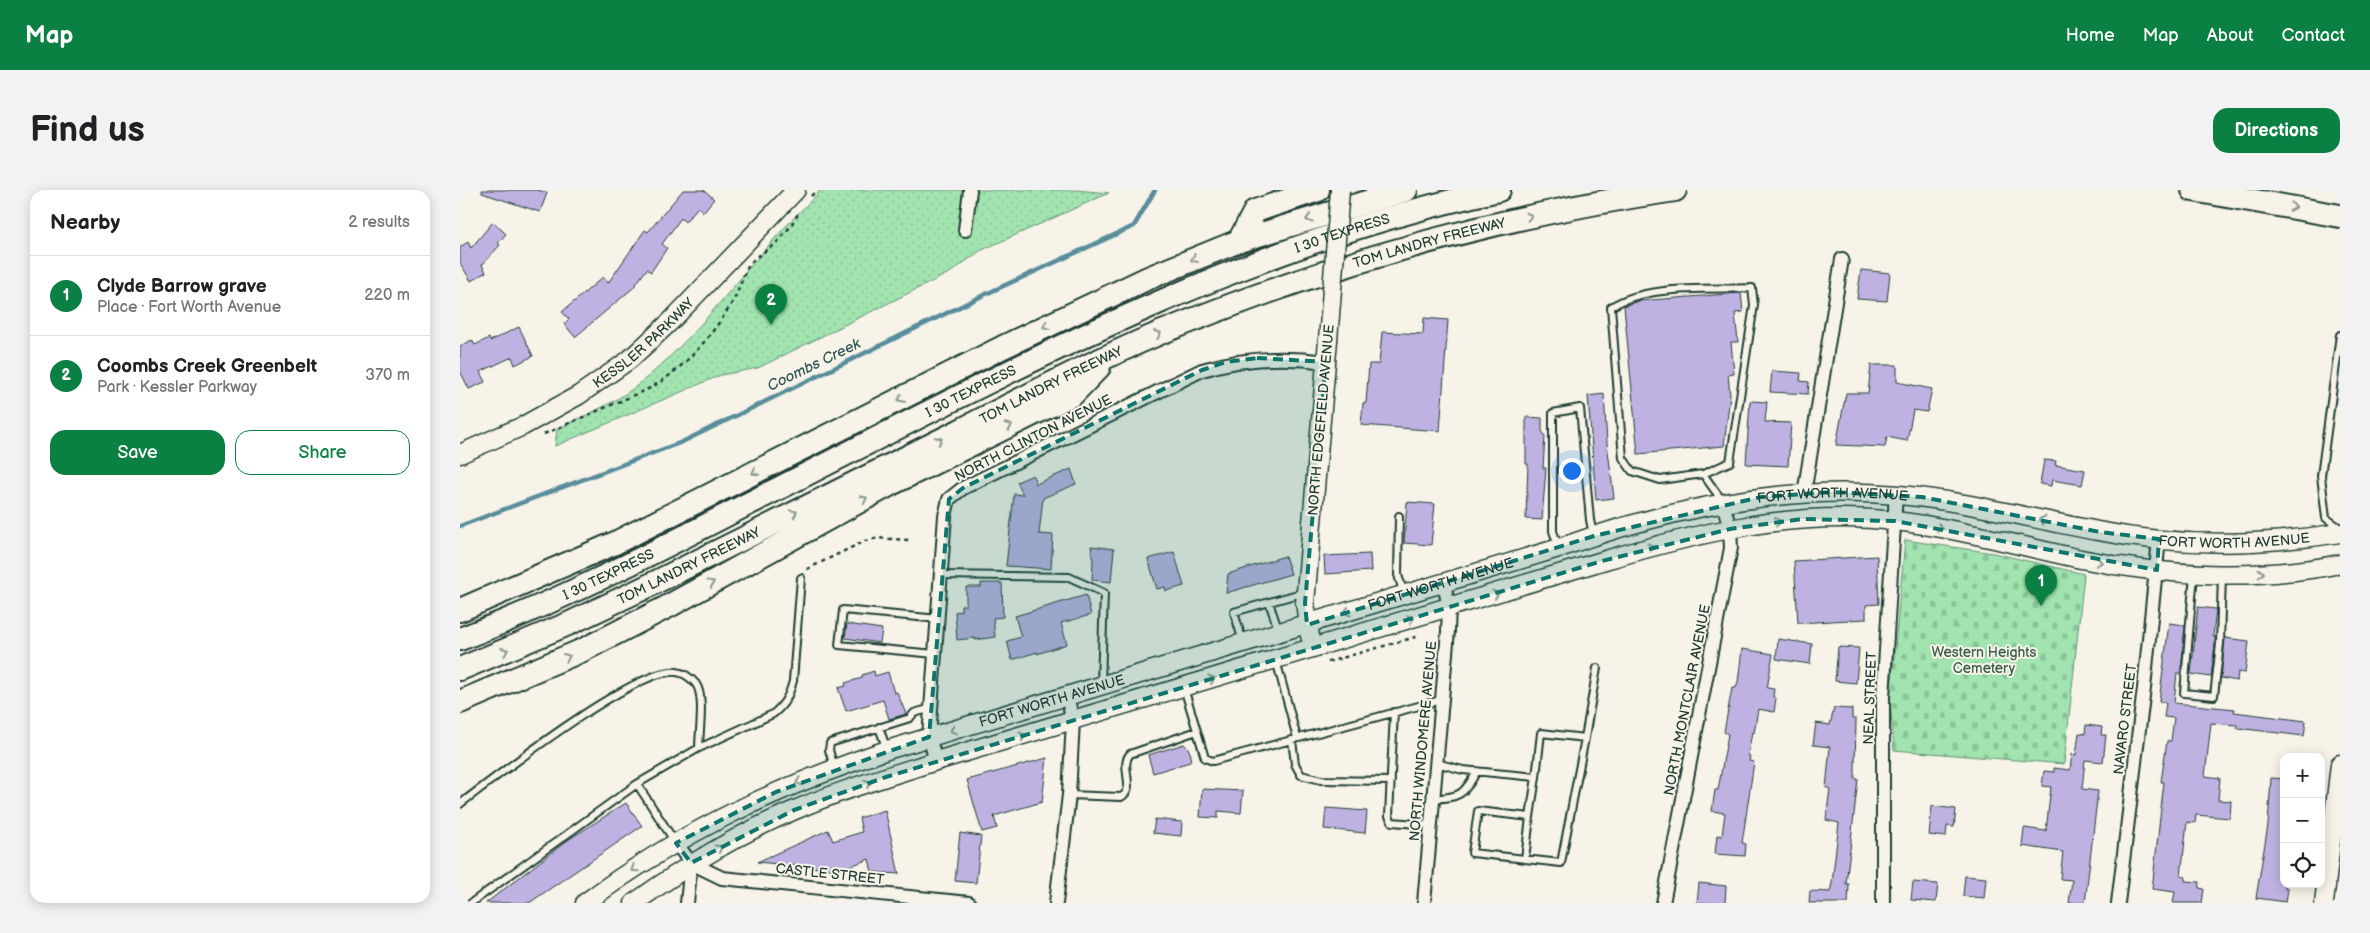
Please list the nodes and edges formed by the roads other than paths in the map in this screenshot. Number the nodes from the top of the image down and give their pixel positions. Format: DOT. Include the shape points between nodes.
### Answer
graph roads {
  1 [pos="796,190"];
  2 [pos="970,190"];
  3 [pos="1318,190"];
  4 [pos="1340,190"];
  5 [pos="1406,190"];
  6 [pos="1499,190"];
  7 [pos="1675,190"];
  8 [pos="2193,190"];
  9 [pos="2340,216"];
  10 [pos="965,230"];
  11 [pos="1239,240"];
  12 [pos="1842,259"];
  13 [pos="2340,335"];
  14 [pos="1113,353"];
  15 [pos="1326,362"];
  16 [pos="460,454"];
  17 [pos="1703,474"];
  18 [pos="1804,494"];
  19 [pos="1896,494"];
  20 [pos="1723,503"];
  21 [pos="1399,516"];
  22 [pos="1895,521"];
  23 [pos="2340,528"];
  24 [pos="1730,529"];
  25 [pos="2340,533"];
  26 [pos="1594,536"];
  27 [pos="2160,539"];
  28 [pos="1559,548"];
  29 [pos="1602,561"];
  30 [pos="2340,564"];
  31 [pos="2157,570"];
  32 [pos="2194,572"];
  33 [pos="2222,573"];
  34 [pos="942,576"];
  35 [pos="801,578"];
  36 [pos="1444,583"];
  37 [pos="1306,592"];
  38 [pos="1404,595"];
  39 [pos="1269,602"];
  40 [pos="1449,608"];
  41 [pos="460,610"];
  42 [pos="939,619"];
  43 [pos="1307,624"];
  44 [pos="1279,633"];
  45 [pos="460,639"];
  46 [pos="1244,643"];
  47 [pos="1314,648"];
  48 [pos="936,654"];
  49 [pos="1276,660"];
  50 [pos="1597,668"];
  51 [pos="460,669"];
  52 [pos="1101,687"];
  53 [pos="1184,688"];
  54 [pos="1067,696"];
  55 [pos="1441,700"];
  56 [pos="460,702"];
  57 [pos="932,708"];
  58 [pos="1394,712"];
  59 [pos="1073,721"];
  60 [pos="879,727"];
  61 [pos="1197,731"];
  62 [pos="929,737"];
  63 [pos="1585,738"];
  64 [pos="1294,739"];
  65 [pos="699,748"];
  66 [pos="887,750"];
  67 [pos="936,761"];
  68 [pos="1436,763"];
  69 [pos="2340,764"];
  70 [pos="835,768"];
  71 [pos="1477,771"];
  72 [pos="1536,777"];
  73 [pos="1391,781"];
  74 [pos="637,784"];
  75 [pos="1069,795"];
  76 [pos="1432,799"];
  77 [pos="460,804"];
  78 [pos="2337,810"];
  79 [pos="1530,817"];
  80 [pos="1430,825"];
  81 [pos="676,843"];
  82 [pos="2335,853"];
  83 [pos="1525,859"];
  84 [pos="691,863"];
  85 [pos="472,903"];
  86 [pos="586,903"];
  87 [pos="634,903"];
  88 [pos="687,903"];
  89 [pos="969,903"];
  90 [pos="1056,903"];
  91 [pos="1424,903"];
  92 [pos="1663,903"];
  93 [pos="1883,903"];
  94 [pos="2118,903"];
  95 [pos="2324,903"];
  1 -- 16 [label="main road, KESSLER PARKWAY" via="629,360 523,426"];
  2 -- 10 [label="street"];
  3 -- 11 [label="highway" via="1255,211"];
  4 -- 15 [label="main road, NORTH EDGEFIELD AVENUE, bridge"];
  5 -- 11 [label="highway, one-way"];
  6 -- 45 [label="highway, I 30 TEXPRESS" via="1378,220 1293,248 1177,294 1080,336 643,558"];
  14 -- 7 [label="highway, TOM LANDRY FREEWAY, one-way" via="1236,303 1389,251 1548,211"];
  8 -- 9 [label="highway, one-way"];
  11 -- 41 [label="highway, one-way" via="1076,312 613,544"];
  12 -- 18 [label="street"];
  13 -- 23 [label="lane" via="2321,476 2326,518"];
  51 -- 14 [label="highway, TOM LANDRY FREEWAY, one-way" via="644,588"];
  56 -- 14 [label="highway, one-way" via="583,650 890,485 1072,395"];
  15 -- 34 [label="street, NORTH CLINTON AVENUE" via="1257,358 1226,362 1202,370 963,488 949,499"];
  15 -- 37 [label="main road, NORTH EDGEFIELD AVENUE"];
  17 -- 17 [label="lane" via="1730,462 1754,305 1752,288 1664,292 1623,299 1611,307 1623,458 1632,472 1660,480"];
  17 -- 20 [label="lane"];
  18 -- 19 [label="main road, FORT WORTH AVENUE"];
  18 -- 20 [label="main road, FORT WORTH AVENUE"];
  19 -- 22 [label="street, NEAL STREET"];
  27 -- 19 [label="main road, FORT WORTH AVENUE, one-way" via="2100,532 1993,509"];
  20 -- 24 [label="street, NORTH MONTCLAIR AVENUE"];
  20 -- 26 [label="main road, FORT WORTH AVENUE"];
  21 -- 38 [label="lane" via="1398,575"];
  24 -- 22 [label="main road, FORT WORTH AVENUE, one-way" via="1802,519"];
  22 -- 31 [label="main road, FORT WORTH AVENUE, one-way" via="2082,559"];
  22 -- 93 [label="street, NEAL STREET" via="1883,697"];
  29 -- 24 [label="main road, FORT WORTH AVENUE, one-way" via="1675,540"];
  24 -- 92 [label="street, NORTH MONTCLAIR AVENUE" via="1731,548 1720,611"];
  25 -- 27 [label="main road, FORT WORTH AVENUE" via="2251,544"];
  26 -- 28 [label="main road, FORT WORTH AVENUE"];
  26 -- 28 [label="lane" via="1580,408 1554,414 1553,531"];
  26 -- 29 [label="main road"];
  27 -- 31 [label="street, NAVARO STREET"];
  28 -- 36 [label="main road, FORT WORTH AVENUE"];
  40 -- 29 [label="main road, FORT WORTH AVENUE, one-way"];
  33 -- 30 [label="main road, FORT WORTH AVENUE, one-way" via="2284,572"];
  31 -- 32 [label="main road, FORT WORTH AVENUE"];
  31 -- 94 [label="street, NAVARO STREET"];
  32 -- 33 [label="main road, FORT WORTH AVENUE"];
  32 -- 33 [label="lane" via="2184,693 2214,696 2220,644"];
  34 -- 42 [label="street, NORTH CLINTON AVENUE"];
  34 -- 52 [label="lane" via="1069,577 1104,593"];
  35 -- 65 [label="lane" via="790,696 772,714"];
  36 -- 38 [label="main road, FORT WORTH AVENUE"];
  36 -- 40 [label="street, NORTH WINDOMERE AVENUE"];
  37 -- 39 [label="lane"];
  37 -- 43 [label="main road, NORTH EDGEFIELD AVENUE"];
  38 -- 43 [label="main road, FORT WORTH AVENUE, one-way"];
  39 -- 44 [label="lane"];
  39 -- 46 [label="lane" via="1234,612"];
  47 -- 40 [label="main road, FORT WORTH AVENUE, one-way"];
  40 -- 55 [label="street, NORTH WINDOMERE AVENUE"];
  42 -- 48 [label="street, NORTH CLINTON AVENUE"];
  42 -- 48 [label="lane" via="843,610 839,645"];
  43 -- 44 [label="main road, FORT WORTH AVENUE"];
  43 -- 47 [label="main road, NORTH EDGEFIELD AVENUE"];
  44 -- 46 [label="main road, FORT WORTH AVENUE"];
  46 -- 52 [label="main road, FORT WORTH AVENUE"];
  47 -- 49 [label="main road, FORT WORTH AVENUE"];
  48 -- 57 [label="street, NORTH CLINTON AVENUE"];
  53 -- 49 [label="main road, FORT WORTH AVENUE, one-way"];
  49 -- 64 [label="lane"];
  50 -- 63 [label="lane"];
  52 -- 54 [label="main road, FORT WORTH AVENUE"];
  53 -- 59 [label="main road, FORT WORTH AVENUE"];
  53 -- 61 [label="lane"];
  54 -- 59 [label="street"];
  54 -- 62 [label="main road, FORT WORTH AVENUE, one-way"];
  55 -- 58 [label="lane"];
  55 -- 68 [label="street, NORTH WINDOMERE AVENUE"];
  57 -- 60 [label="lane"];
  57 -- 62 [label="street, NORTH CLINTON AVENUE"];
  58 -- 64 [label="lane"];
  58 -- 73 [label="lane"];
  67 -- 59 [label="main road, FORT WORTH AVENUE, one-way"];
  59 -- 75 [label="street"];
  60 -- 66 [label="lane"];
  60 -- 70 [label="lane" via="830,743"];
  61 -- 64 [label="lane" via="1205,758 1212,761"];
  61 -- 75 [label="lane" via="1130,754 1126,761 1126,795"];
  62 -- 66 [label="main road, FORT WORTH AVENUE"];
  62 -- 67 [label="street, NORTH CLINTON AVENUE"];
  63 -- 72 [label="lane" via="1541,733"];
  63 -- 83 [label="lane" via="1561,864"];
  64 -- 73 [label="lane" via="1295,764 1301,775 1321,780"];
  65 -- 74 [label="lane"];
  65 -- 77 [label="lane" via="700,697 697,685 689,676 677,672 660,673 587,711"];
  66 -- 70 [label="main road, FORT WORTH AVENUE"];
  84 -- 67 [label="main road, FORT WORTH AVENUE, one-way" via="794,810"];
  68 -- 71 [label="lane"];
  68 -- 76 [label="street, NORTH WINDOMERE AVENUE"];
  69 -- 78 [label="main road"];
  70 -- 81 [label="main road, FORT WORTH AVENUE, one-way" via="736,809"];
  71 -- 72 [label="lane"];
  71 -- 76 [label="lane" via="1466,790 1451,797"];
  72 -- 79 [label="lane"];
  73 -- 80 [label="lane" via="1389,816 1392,822"];
  74 -- 81 [label="lane"];
  74 -- 85 [label="lane"];
  75 -- 90 [label="street"];
  76 -- 80 [label="street, NORTH WINDOMERE AVENUE"];
  78 -- 82 [label="main road"];
  79 -- 83 [label="lane"];
  79 -- 83 [label="lane" via="1478,811 1476,819 1472,853"];
  80 -- 91 [label="street, NORTH WINDOMERE AVENUE"];
  81 -- 84 [label="street"];
  81 -- 86 [label="main road, FORT WORTH AVENUE, one-way"];
  82 -- 95 [label="main road"];
  84 -- 87 [label="main road, FORT WORTH AVENUE"];
  84 -- 88 [label="street"];
  84 -- 89 [label="street, CASTLE STREET" via="722,878"];
}
